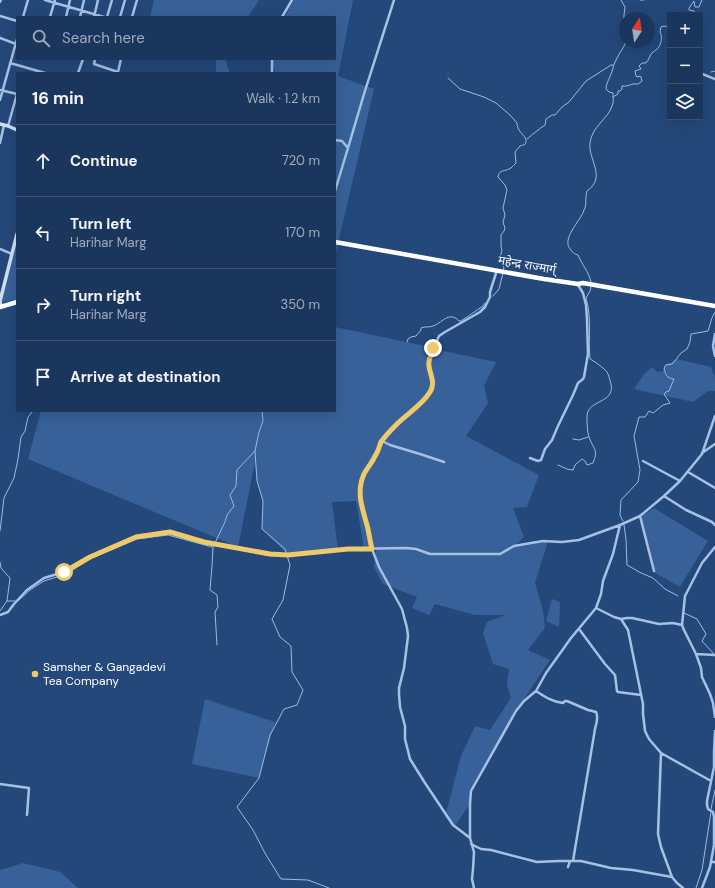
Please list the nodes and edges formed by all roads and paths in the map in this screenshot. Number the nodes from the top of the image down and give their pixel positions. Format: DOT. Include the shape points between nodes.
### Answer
graph roads {
  1 [pos="28,0"];
  2 [pos="45,0"];
  3 [pos="70,0"];
  4 [pos="84,0"];
  5 [pos="98,0"];
  6 [pos="112,0"];
  7 [pos="125,0"];
  8 [pos="133,0"];
  9 [pos="137,0"];
  10 [pos="292,0"];
  11 [pos="394,0"];
  12 [pos="55,1"];
  13 [pos="68,6"];
  14 [pos="82,11"];
  15 [pos="0,16"];
  16 [pos="23,16"];
  17 [pos="50,16"];
  18 [pos="66,16"];
  19 [pos="80,16"];
  20 [pos="94,16"];
  21 [pos="105,16"];
  22 [pos="120,16"];
  23 [pos="132,16"];
  24 [pos="283,16"];
  25 [pos="16,21"];
  26 [pos="0,38"];
  27 [pos="16,44"];
  28 [pos="83,60"];
  29 [pos="95,60"];
  30 [pos="120,60"];
  31 [pos="272,60"];
  32 [pos="10,63"];
  33 [pos="42,72"];
  34 [pos="78,72"];
  35 [pos="115,72"];
  36 [pos="118,72"];
  37 [pos="272,72"];
  38 [pos="703,74"];
  39 [pos="715,79"];
  40 [pos="1,90"];
  41 [pos="16,94"];
  42 [pos="16,96"];
  43 [pos="0,100"];
  44 [pos="4,125"];
  45 [pos="16,130"];
  46 [pos="336,140"];
  47 [pos="0,143"];
  48 [pos="348,148"];
  49 [pos="336,188"];
  50 [pos="16,238"];
  51 [pos="336,242"];
  52 [pos="0,250"];
  53 [pos="12,254"];
  54 [pos="497,270"];
  55 [pos="580,284"];
  56 [pos="16,302"];
  57 [pos="715,306"];
  58 [pos="1,307"];
  59 [pos="715,334"];
  60 [pos="715,356"];
  61 [pos="715,416"];
  62 [pos="382,441"];
  63 [pos="715,444"];
  64 [pos="702,454"];
  65 [pos="530,458"];
  66 [pos="643,461"];
  67 [pos="444,462"];
  68 [pos="688,472"];
  69 [pos="680,481"];
  70 [pos="715,488"];
  71 [pos="664,496"];
  72 [pos="640,516"];
  73 [pos="620,525"];
  74 [pos="715,525"];
  75 [pos="715,548"];
  76 [pos="372,549"];
  77 [pos="654,571"];
  78 [pos="596,608"];
  79 [pos="0,616"];
  80 [pos="621,619"];
  81 [pos="682,625"];
  82 [pos="579,629"];
  83 [pos="696,654"];
  84 [pos="715,655"];
  85 [pos="536,691"];
  86 [pos="641,696"];
  87 [pos="715,716"];
  88 [pos="715,731"];
  89 [pos="660,753"];
  90 [pos="711,781"];
  91 [pos="0,784"];
  92 [pos="27,815"];
  93 [pos="470,838"];
  94 [pos="471,844"];
  95 [pos="714,846"];
  96 [pos="571,861"];
  97 [pos="711,862"];
  98 [pos="715,862"];
  99 [pos="568,867"];
  100 [pos="672,877"];
  101 [pos="474,888"];
  102 [pos="683,888"];
  103 [pos="702,888"];
  1 -- 16 [label="street"];
  2 -- 12 [label="street"];
  3 -- 13 [label="street"];
  4 -- 14 [label="street"];
  5 -- 20 [label="street"];
  6 -- 21 [label="street"];
  7 -- 22 [label="street"];
  8 -- 9 [label="street"];
  9 -- 23 [label="street"];
  10 -- 24 [label="street"];
  11 -- 48 [label="street"];
  12 -- 13 [label="street"];
  12 -- 17 [label="street"];
  13 -- 14 [label="street"];
  13 -- 18 [label="street"];
  14 -- 19 [label="street"];
  14 -- 20 [label="street"];
  15 -- 25 [label="street"];
  26 -- 27 [label="street"];
  27 -- 32 [label="street"];
  28 -- 34 [label="street"];
  29 -- 35 [label="street" via="94,64"];
  30 -- 36 [label="street"];
  31 -- 37 [label="street"];
  32 -- 33 [label="street"];
  32 -- 40 [label="street"];
  38 -- 39 [label="street"];
  40 -- 41 [label="street"];
  40 -- 43 [label="street"];
  42 -- 44 [label="street"];
  44 -- 45 [label="street"];
  44 -- 47 [label="street"];
  46 -- 48 [label="street" via="342,141"];
  48 -- 49 [label="street"];
  50 -- 53 [label="street"];
  51 -- 54 [label="highway, महेन्द्र राज्मार्ग्"];
  52 -- 53 [label="street"];
  53 -- 58 [label="street" via="0,301"];
  54 -- 55 [label="highway, महेन्द्र राज्मार्ग्"];
  54 -- 62 [label="street" via="485,307 439,336 428,364 433,380 431,391"];
  55 -- 57 [label="highway, महेन्द्र राज्मार्ग्"];
  55 -- 65 [label="street" via="586,305 588,354 584,377 578,383 541,460"];
  56 -- 58 [label="highway"];
  59 -- 60 [label="street"];
  61 -- 64 [label="street"];
  62 -- 67 [label="street"];
  62 -- 76 [label="street" via="360,486 360,499"];
  63 -- 64 [label="street"];
  64 -- 68 [label="street"];
  66 -- 69 [label="street"];
  68 -- 69 [label="street"];
  68 -- 70 [label="street"];
  69 -- 71 [label="street"];
  71 -- 72 [label="street"];
  71 -- 74 [label="street"];
  72 -- 73 [label="street"];
  72 -- 77 [label="street"];
  73 -- 76 [label="street" via="579,540 543,541 514,546 500,554 430,554 406,548"];
  73 -- 78 [label="street"];
  75 -- 81 [label="street" via="702,563 685,596"];
  76 -- 79 [label="street" via="282,555 229,548 170,532 136,537 90,557 64,572 44,578 27,590 8,612"];
  76 -- 93 [label="street" via="402,609 407,628 404,668 398,694 410,759 454,825"];
  78 -- 80 [label="street"];
  78 -- 82 [label="street"];
  80 -- 81 [label="street" via="632,618 659,624"];
  80 -- 86 [label="street" via="628,630"];
  81 -- 83 [label="street"];
  82 -- 85 [label="street" via="546,673"];
  82 -- 86 [label="street" via="615,675 616,690"];
  83 -- 84 [label="street"];
  83 -- 87 [label="street"];
  85 -- 93 [label="street" via="516,711 471,791"];
  85 -- 96 [label="street" via="559,703 567,701 596,712 597,715"];
  86 -- 89 [label="street" via="645,731"];
  88 -- 90 [label="street"];
  89 -- 90 [label="street"];
  89 -- 100 [label="street" via="658,834"];
  90 -- 95 [label="street" via="706,801 714,814"];
  91 -- 92 [label="street" via="29,788"];
  93 -- 94 [label="street"];
  94 -- 96 [label="street" via="481,849 537,862"];
  94 -- 101 [label="street" via="474,852"];
  95 -- 97 [label="street"];
  96 -- 99 [label="street"];
  96 -- 100 [label="street"];
  97 -- 98 [label="street"];
  97 -- 103 [label="street"];
  100 -- 102 [label="street"];
}
